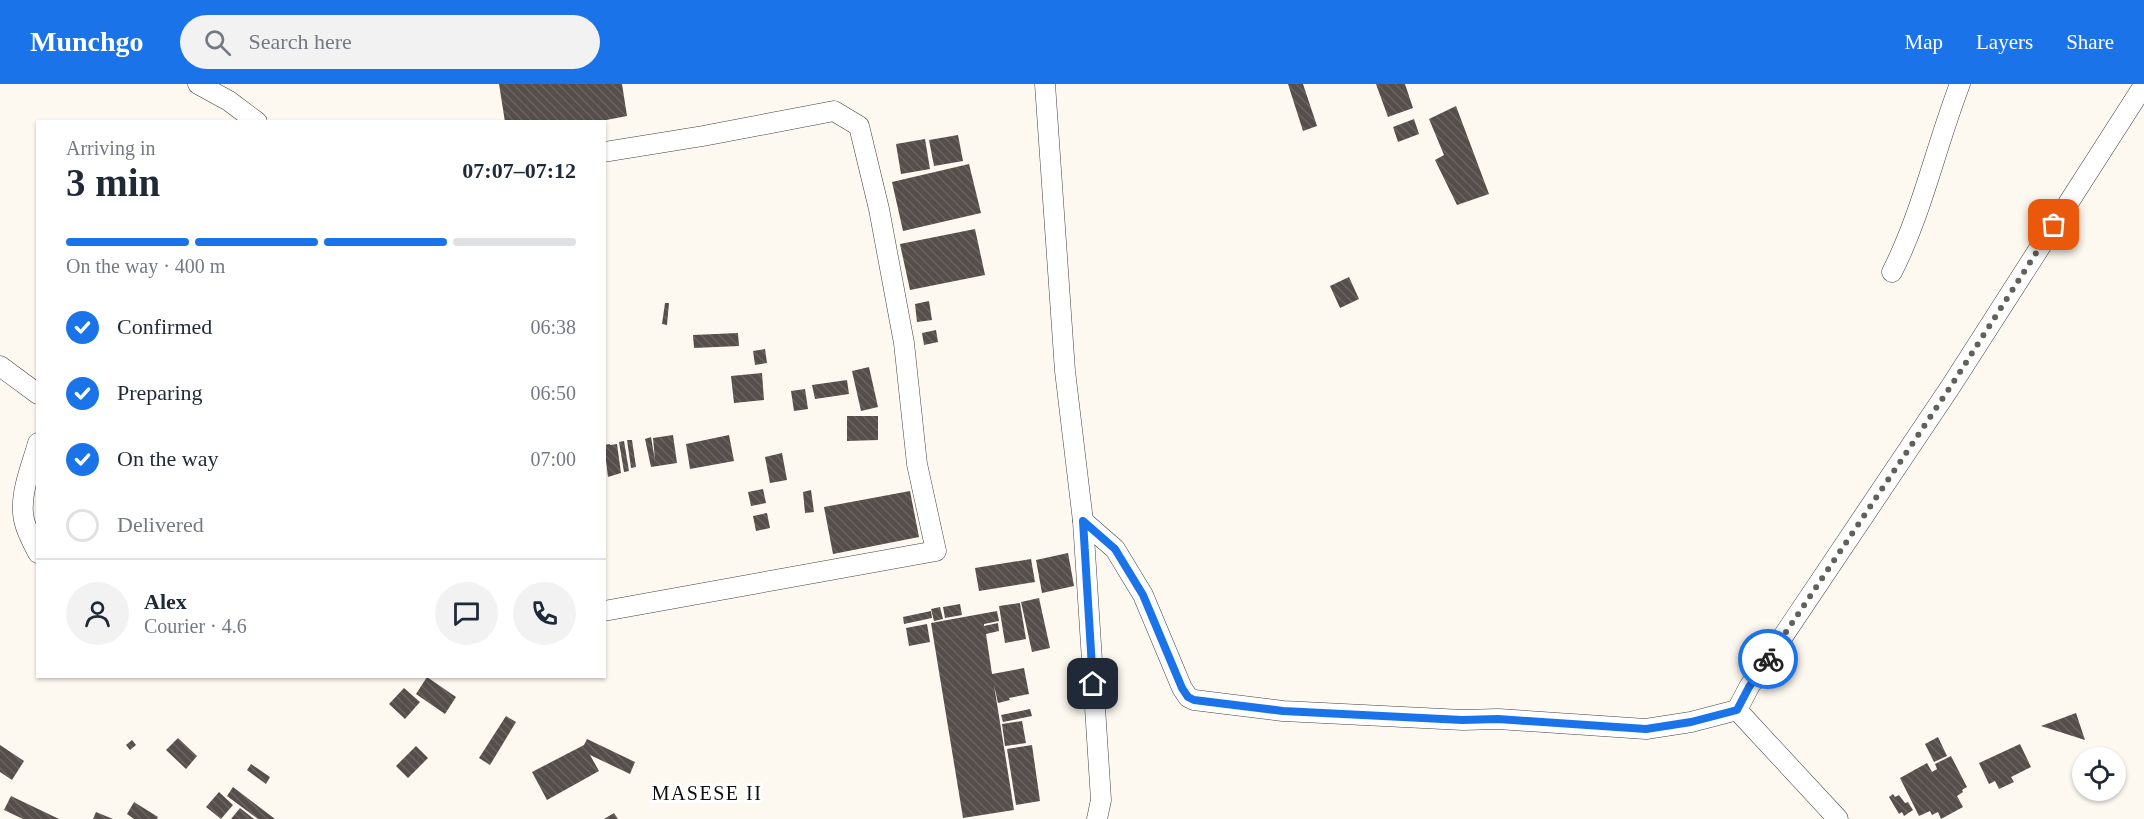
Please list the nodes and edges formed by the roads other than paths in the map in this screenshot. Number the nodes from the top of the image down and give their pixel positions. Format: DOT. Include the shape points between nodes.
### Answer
graph roads {
  1 [pos="198,84"];
  2 [pos="1045,84"];
  3 [pos="1960,84"];
  4 [pos="2144,85"];
  5 [pos="254,120"];
  6 [pos="606,152"];
  7 [pos="1892,272"];
  8 [pos="0,366"];
  9 [pos="36,393"];
  10 [pos="36,451"];
  11 [pos="1083,521"];
  12 [pos="36,548"];
  13 [pos="606,611"];
  14 [pos="1737,710"];
  15 [pos="1097,819"];
  16 [pos="1838,819"];
  1 -- 5 [label="street"];
  2 -- 11 [label="street" via="1065,371"];
  3 -- 7 [label="street" via="1907,242"];
  4 -- 14 [label="street"];
  6 -- 13 [label="street" via="834,111 859,126 904,343 917,464 936,551"];
  8 -- 9 [label="street"];
  10 -- 12 [label="street" via="23,512"];
  11 -- 14 [label="street" via="1115,549 1143,595 1182,688 1194,700 1283,711 1646,729"];
  11 -- 15 [label="street" via="1101,800"];
  14 -- 16 [label="street"];
}
